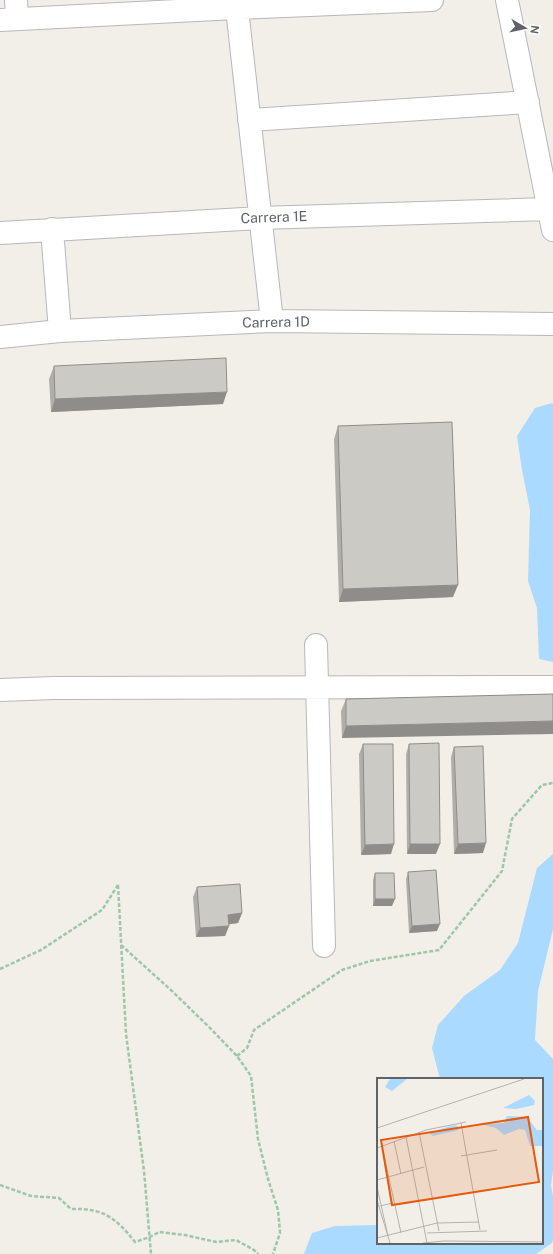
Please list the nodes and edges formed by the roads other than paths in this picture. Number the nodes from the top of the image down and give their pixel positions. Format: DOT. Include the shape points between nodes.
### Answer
graph roads {
  1 [pos="432,0"];
  2 [pos="507,0"];
  3 [pos="236,4"];
  4 [pos="11,13"];
  5 [pos="528,102"];
  6 [pos="249,120"];
  7 [pos="260,218"];
  8 [pos="551,220"];
  9 [pos="52,229"];
  10 [pos="0,233"];
  11 [pos="272,321"];
  12 [pos="553,324"];
  13 [pos="60,331"];
  14 [pos="0,337"];
  15 [pos="316,645"];
  16 [pos="553,687"];
  17 [pos="318,688"];
  18 [pos="0,690"];
  19 [pos="324,946"];
  1 -- 3 [label="street"];
  2 -- 5 [label="street"];
  3 -- 4 [label="street"];
  3 -- 6 [label="street"];
  5 -- 6 [label="street"];
  5 -- 8 [label="street"];
  6 -- 7 [label="street"];
  7 -- 8 [label="street, Carrera 1E"];
  7 -- 9 [label="street, Carrera 1E"];
  7 -- 11 [label="street"];
  9 -- 10 [label="street, Carrera 1E"];
  9 -- 13 [label="street"];
  11 -- 12 [label="street, Carrera 1D"];
  11 -- 13 [label="street, Carrera 1D"];
  13 -- 14 [label="street, Carrera 1D"];
  15 -- 17 [label="street"];
  16 -- 17 [label="street"];
  17 -- 18 [label="street"];
  17 -- 19 [label="street"];
}
